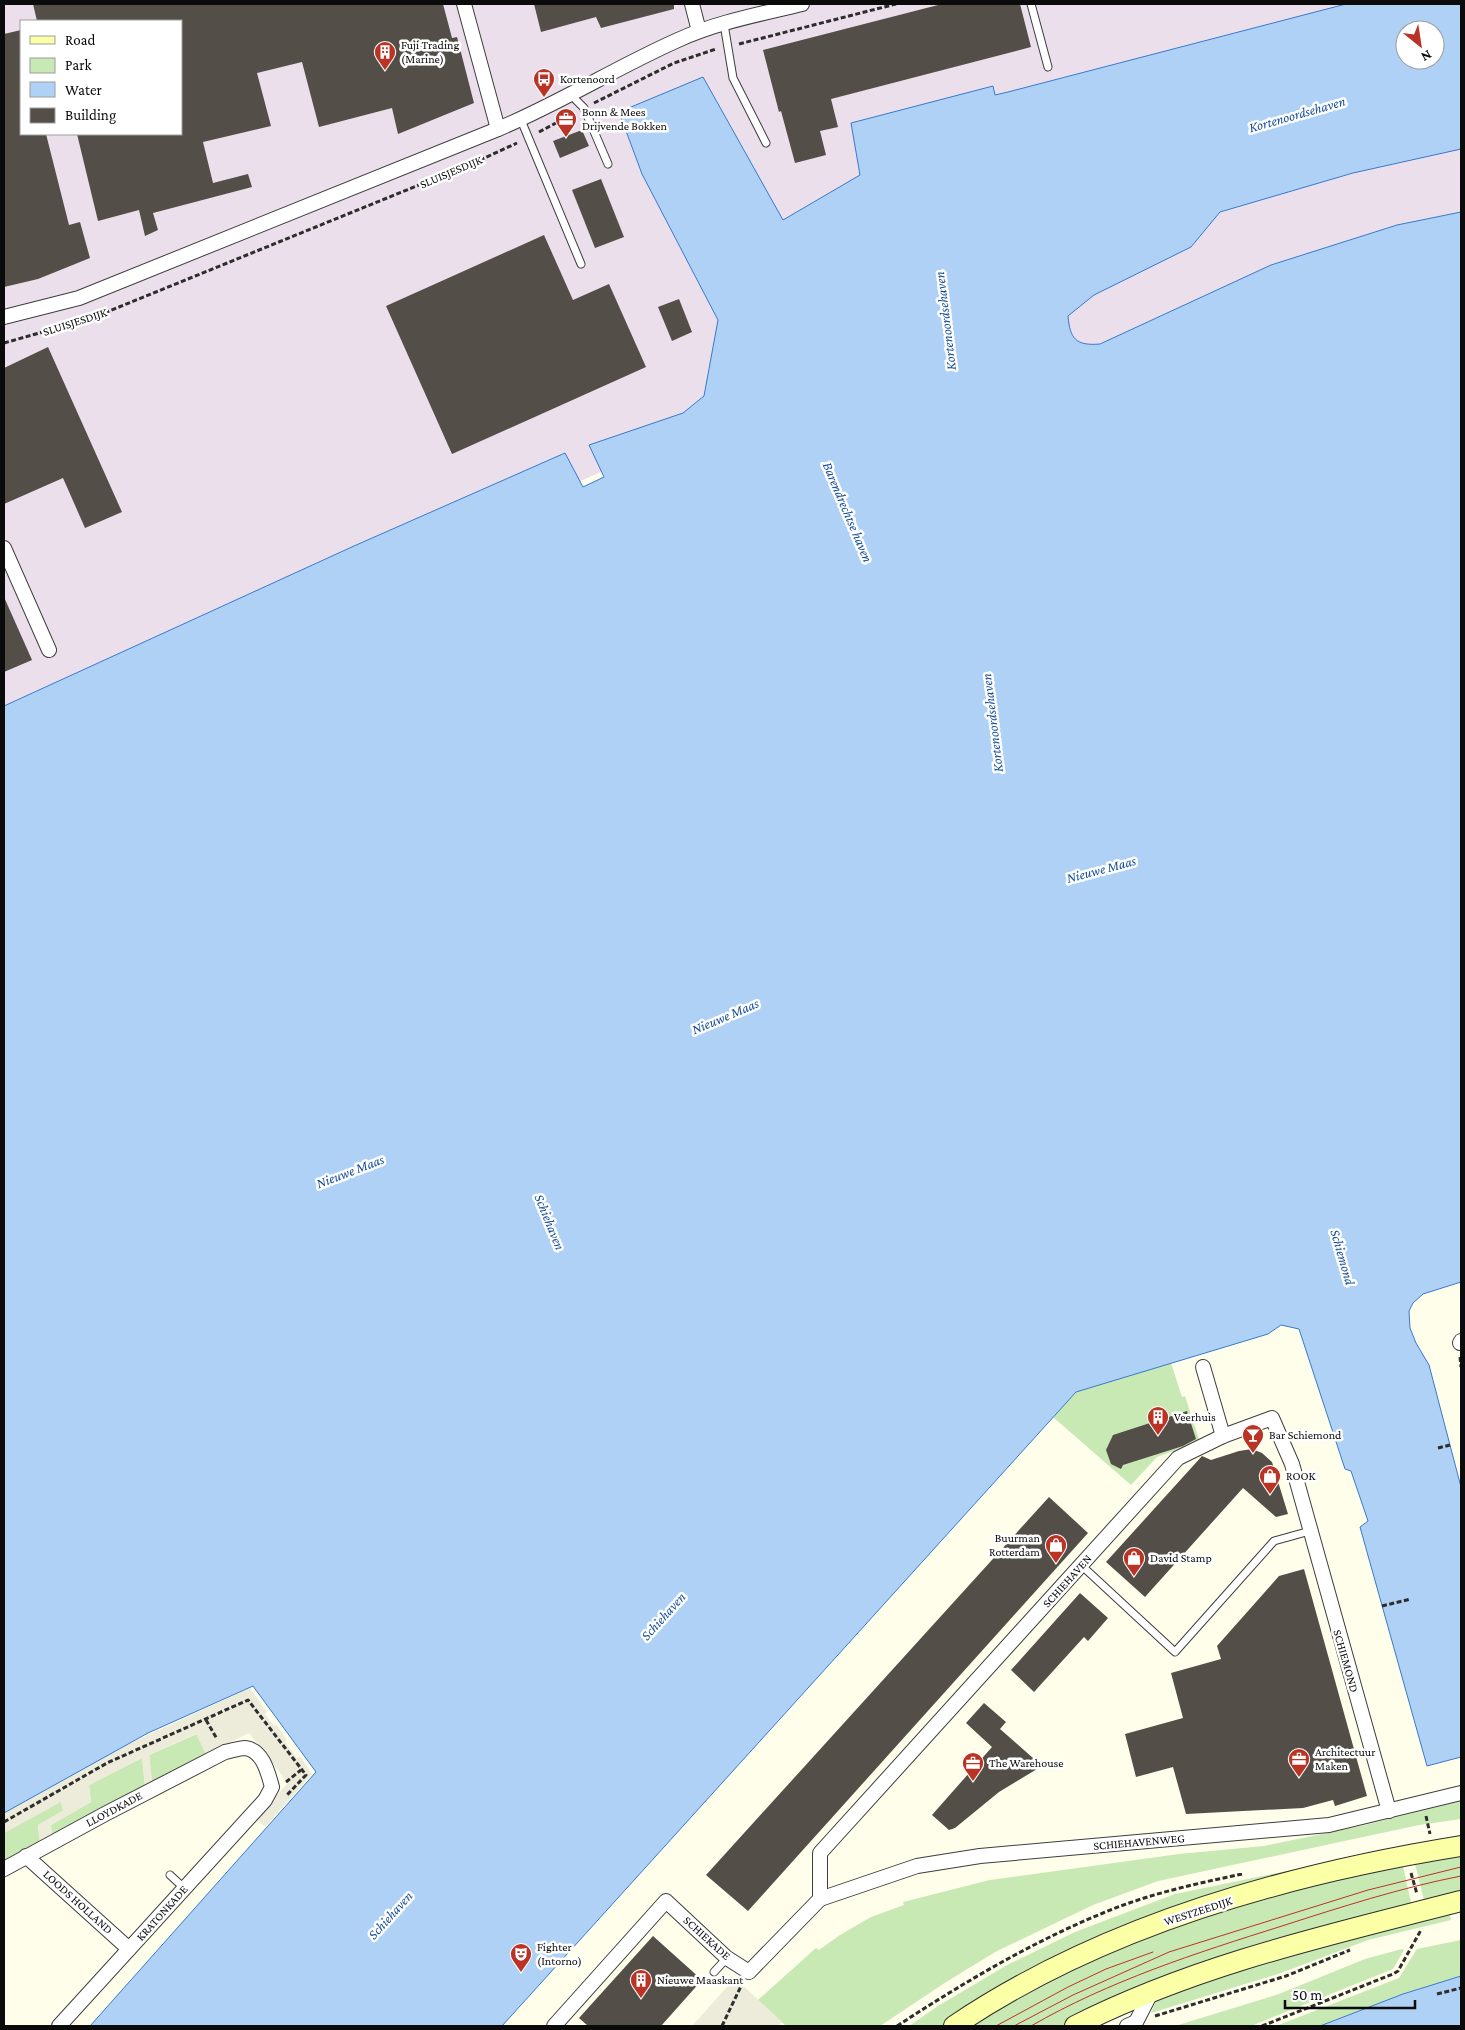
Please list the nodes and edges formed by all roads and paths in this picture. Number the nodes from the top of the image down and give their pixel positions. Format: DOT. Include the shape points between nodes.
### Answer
graph roads {
  1 [pos="464,4"];
  2 [pos="692,4"];
  3 [pos="802,4"];
  4 [pos="896,4"];
  5 [pos="1031,4"];
  6 [pos="724,24"];
  7 [pos="699,31"];
  8 [pos="727,47"];
  9 [pos="1048,67"];
  10 [pos="571,95"];
  11 [pos="584,108"];
  12 [pos="521,120"];
  13 [pos="498,129"];
  14 [pos="528,137"];
  15 [pos="766,143"];
  16 [pos="608,164"];
  17 [pos="581,264"];
  18 [pos="4,317"];
  19 [pos="4,343"];
  20 [pos="4,548"];
  21 [pos="49,650"];
  22 [pos="1202,1367"];
  23 [pos="1223,1436"];
  24 [pos="1450,1446"];
  25 [pos="1438,1448"];
  26 [pos="1310,1531"];
  27 [pos="1081,1565"];
  28 [pos="1411,1598"];
  29 [pos="1382,1606"];
  30 [pos="230,1708"];
  31 [pos="206,1720"];
  32 [pos="225,1752"];
  33 [pos="1461,1793"];
  34 [pos="265,1800"];
  35 [pos="1423,1803"];
  36 [pos="1388,1812"];
  37 [pos="4,1822"];
  38 [pos="1431,1837"];
  39 [pos="1461,1846"];
  40 [pos="26,1856"];
  41 [pos="4,1869"];
  42 [pos="170,1875"];
  43 [pos="184,1888"];
  44 [pos="820,1899"];
  45 [pos="1461,1901"];
  46 [pos="1430,1928"];
  47 [pos="1421,1930"];
  48 [pos="1414,1932"];
  49 [pos="1359,1947"];
  50 [pos="129,1949"];
  51 [pos="727,1958"];
  52 [pos="714,1972"];
  53 [pos="749,1972"];
  54 [pos="1461,1988"];
  55 [pos="1152,1991"];
  56 [pos="1437,1994"];
  57 [pos="1131,2024"];
  58 [pos="59,2026"];
  59 [pos="554,2026"];
  60 [pos="722,2026"];
  61 [pos="954,2026"];
  62 [pos="1075,2026"];
  63 [pos="1262,2026"];
  1 -- 13 [label="street"];
  2 -- 7 [label="street"];
  3 -- 6 [label="street, SLUISJESDIJK"];
  4 -- 8 [label="path, SLUISJESDIJK"];
  5 -- 9 [label="lane"];
  6 -- 7 [label="street, SLUISJESDIJK"];
  6 -- 8 [label="lane"];
  7 -- 10 [label="street, SLUISJESDIJK"];
  8 -- 11 [label="path, SLUISJESDIJK" via="674,63"];
  8 -- 15 [label="lane" via="733,78"];
  10 -- 11 [label="lane"];
  10 -- 12 [label="street, SLUISJESDIJK"];
  11 -- 14 [label="path, SLUISJESDIJK"];
  11 -- 16 [label="lane"];
  12 -- 13 [label="street, SLUISJESDIJK"];
  12 -- 14 [label="lane"];
  13 -- 18 [label="street, SLUISJESDIJK" via="80,298"];
  14 -- 17 [label="lane"];
  14 -- 19 [label="path, SLUISJESDIJK" via="478,161 100,314"];
  20 -- 21 [label="street"];
  22 -- 23 [label="street"];
  23 -- 26 [label="street, SCHIEMOND" via="1272,1418 1292,1464"];
  23 -- 27 [label="street, SCHIEHAVEN" via="1178,1458"];
  24 -- 25 [label="path"];
  26 -- 27 [label="lane" via="1274,1541 1175,1652"];
  26 -- 36 [label="street, SCHIEMOND"];
  27 -- 44 [label="street, SCHIEHAVEN" via="820,1853"];
  28 -- 29 [label="path"];
  30 -- 31 [label="path"];
  31 -- 32 [label="path"];
  31 -- 37 [label="path" via="107,1763"];
  32 -- 34 [label="street, LLOYDKADE" via="244,1748 253,1750 261,1758 272,1787"];
  32 -- 40 [label="street, LLOYDKADE"];
  33 -- 35 [label="street, SCHIEHAVENWEG"];
  34 -- 43 [label="street, KRATONKADE"];
  35 -- 36 [label="street, SCHIEHAVENWEG"];
  35 -- 38 [label="path"];
  36 -- 44 [label="street, SCHIEHAVENWEG" via="1329,1825 980,1856 918,1866"];
  39 -- 61 [label="main road, WESTZEEDIJK" via="1377,1861 1177,1917 1054,1969"];
  40 -- 41 [label="street, LLOYDKADE"];
  40 -- 50 [label="street, LOODS HOLLAND"];
  42 -- 43 [label="lane"];
  43 -- 50 [label="street, KRATONKADE"];
  44 -- 53 [label="street"];
  45 -- 55 [label="main road" via="1284,1947"];
  46 -- 47 [label="path"];
  47 -- 48 [label="path"];
  47 -- 63 [label="path" via="1393,1974"];
  49 -- 57 [label="path" via="1286,1976"];
  50 -- 58 [label="street, KRATONKADE"];
  51 -- 52 [label="lane"];
  51 -- 53 [label="street, SCHIEKADE"];
  51 -- 59 [label="street, SCHIEKADE" via="666,1901"];
  53 -- 60 [label="path"];
  54 -- 56 [label="path"];
  55 -- 57 [label="street"];
  55 -- 62 [label="main road"];
}
